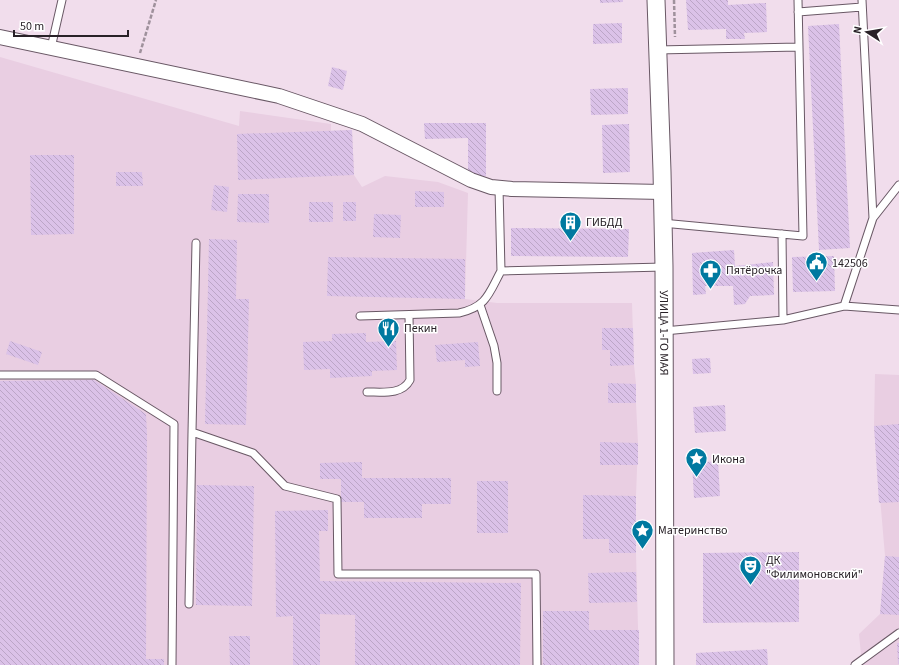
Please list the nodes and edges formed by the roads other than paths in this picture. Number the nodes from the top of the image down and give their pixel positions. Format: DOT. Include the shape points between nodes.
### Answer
graph roads {
  1 [pos="62,0"];
  2 [pos="656,0"];
  3 [pos="798,0"];
  4 [pos="862,4"];
  5 [pos="798,12"];
  6 [pos="0,37"];
  7 [pos="799,47"];
  8 [pos="51,48"];
  9 [pos="657,50"];
  10 [pos="899,185"];
  11 [pos="499,188"];
  12 [pos="662,192"];
  13 [pos="873,218"];
  14 [pos="662,223"];
  15 [pos="782,234"];
  16 [pos="196,243"];
  17 [pos="664,266"];
  18 [pos="501,271"];
  19 [pos="480,305"];
  20 [pos="844,306"];
  21 [pos="899,310"];
  22 [pos="409,315"];
  23 [pos="360,316"];
  24 [pos="783,320"];
  25 [pos="664,331"];
  26 [pos="0,375"];
  27 [pos="497,391"];
  28 [pos="367,392"];
  29 [pos="192,432"];
  30 [pos="189,604"];
  31 [pos="899,633"];
  32 [pos="172,665"];
  33 [pos="537,665"];
  34 [pos="665,665"];
  35 [pos="855,665"];
  1 -- 8 [label="lane"];
  2 -- 9 [label="street, УЛИЦА 1-ГО МАЯ"];
  3 -- 5 [label="lane"];
  4 -- 5 [label="lane"];
  4 -- 13 [label="lane"];
  5 -- 7 [label="lane"];
  6 -- 8 [label="street"];
  7 -- 9 [label="lane"];
  7 -- 15 [label="lane" via="803,236"];
  8 -- 11 [label="street" via="286,98 362,124 463,177"];
  9 -- 12 [label="street, УЛИЦА 1-ГО МАЯ"];
  10 -- 13 [label="lane"];
  11 -- 12 [label="street"];
  11 -- 18 [label="lane"];
  12 -- 14 [label="street, УЛИЦА 1-ГО МАЯ"];
  13 -- 20 [label="lane"];
  14 -- 15 [label="lane"];
  14 -- 17 [label="street, УЛИЦА 1-ГО МАЯ"];
  15 -- 24 [label="lane"];
  16 -- 29 [label="lane"];
  17 -- 18 [label="lane"];
  17 -- 25 [label="street, УЛИЦА 1-ГО МАЯ"];
  18 -- 19 [label="lane"];
  19 -- 22 [label="lane" via="460,313"];
  19 -- 27 [label="lane" via="494,346"];
  20 -- 21 [label="lane"];
  20 -- 24 [label="lane"];
  22 -- 23 [label="lane"];
  22 -- 28 [label="lane" via="410,380 407,386 396,391"];
  24 -- 25 [label="lane"];
  25 -- 34 [label="street, УЛИЦА 1-ГО МАЯ"];
  26 -- 32 [label="lane" via="96,374 174,424"];
  29 -- 30 [label="lane"];
  29 -- 33 [label="lane" via="253,453 285,486 337,499 338,574 536,574"];
  31 -- 35 [label="lane"];
}
